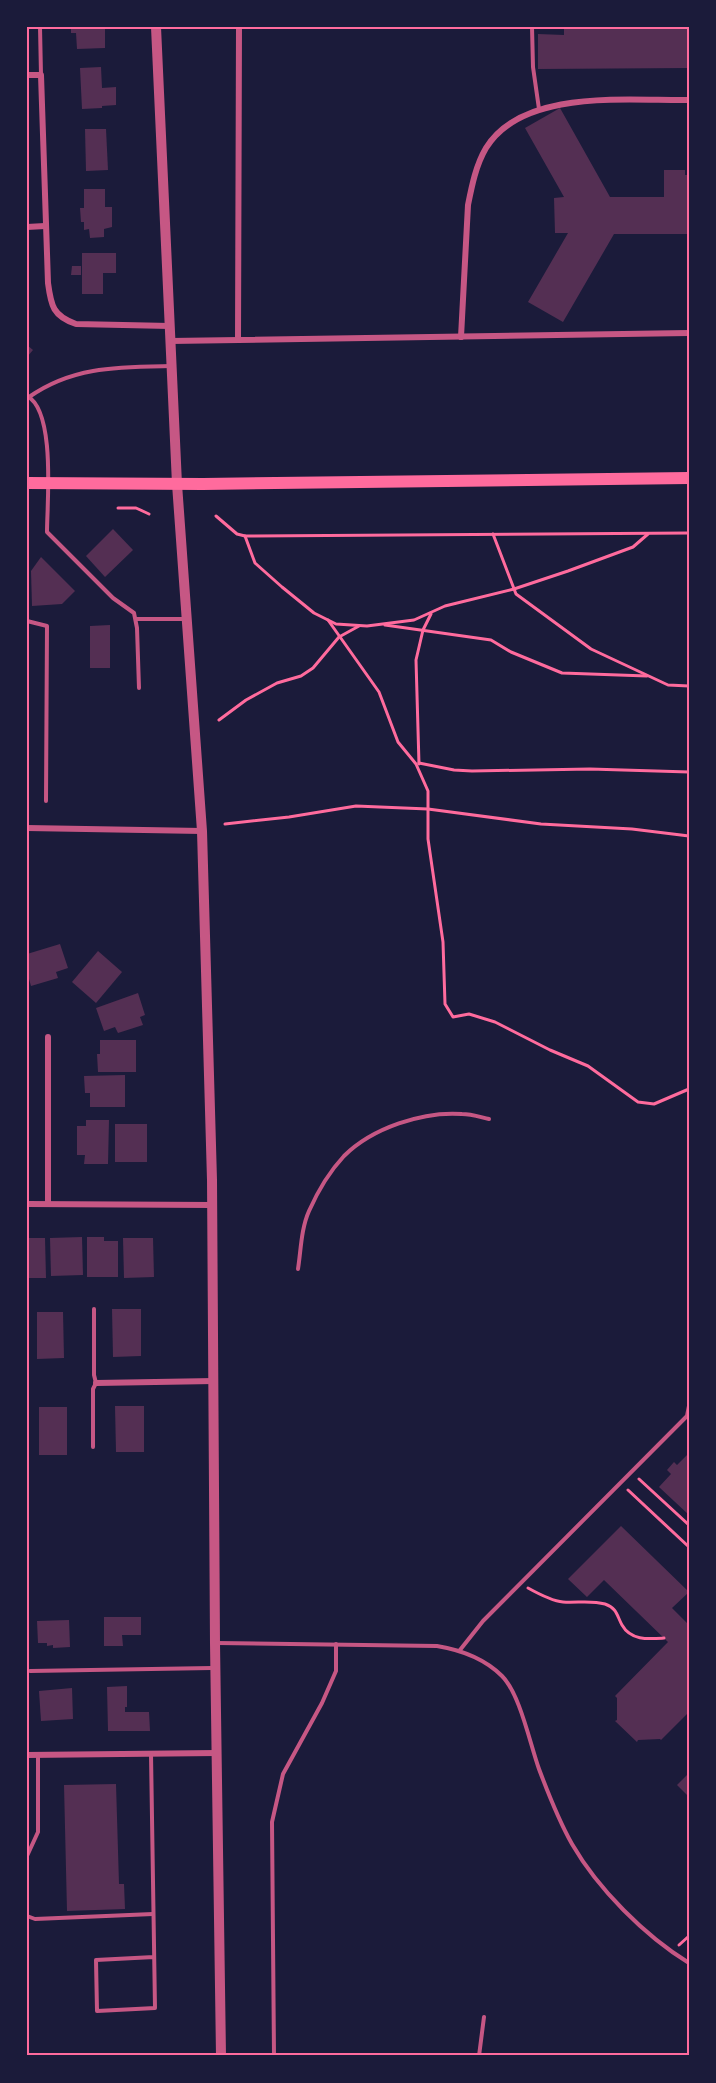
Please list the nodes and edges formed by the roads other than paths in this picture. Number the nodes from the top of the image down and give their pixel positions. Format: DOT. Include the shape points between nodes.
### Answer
graph roads {
  1 [pos="40,27"];
  2 [pos="156,27"];
  3 [pos="239,27"];
  4 [pos="532,27"];
  5 [pos="27,75"];
  6 [pos="41,75"];
  7 [pos="689,100"];
  8 [pos="539,109"];
  9 [pos="45,226"];
  10 [pos="27,227"];
  11 [pos="170,326"];
  12 [pos="689,333"];
  13 [pos="461,337"];
  14 [pos="171,340"];
  15 [pos="238,340"];
  16 [pos="172,366"];
  17 [pos="28,397"];
  18 [pos="689,478"];
  19 [pos="27,483"];
  20 [pos="47,484"];
  21 [pos="177,484"];
  22 [pos="136,619"];
  23 [pos="187,619"];
  24 [pos="27,621"];
  25 [pos="139,688"];
  26 [pos="46,801"];
  27 [pos="27,828"];
  28 [pos="202,831"];
  29 [pos="48,1037"];
  30 [pos="489,1119"];
  31 [pos="27,1204"];
  32 [pos="48,1204"];
  33 [pos="212,1205"];
  34 [pos="298,1269"];
  35 [pos="94,1309"];
  36 [pos="214,1381"];
  37 [pos="96,1383"];
  38 [pos="689,1406"];
  39 [pos="93,1447"];
  40 [pos="215,1643"];
  41 [pos="336,1644"];
  42 [pos="460,1650"];
  43 [pos="216,1667"];
  44 [pos="30,1671"];
  45 [pos="217,1753"];
  46 [pos="151,1754"];
  47 [pos="27,1755"];
  48 [pos="38,1755"];
  49 [pos="27,1856"];
  50 [pos="153,1914"];
  51 [pos="27,1916"];
  52 [pos="154,1957"];
  53 [pos="689,1963"];
  54 [pos="484,2017"];
  55 [pos="221,2056"];
  56 [pos="274,2056"];
  57 [pos="479,2056"];
  1 -- 6 [label="lane"];
  2 -- 11 [label="street"];
  3 -- 15 [label="street"];
  4 -- 8 [label="lane" via="532,67"];
  5 -- 6 [label="street"];
  6 -- 9 [label="street"];
  7 -- 8 [label="street" via="573,101"];
  8 -- 13 [label="street" via="500,132 477,166 468,205"];
  9 -- 10 [label="street"];
  9 -- 11 [label="street" via="50,300 64,320 93,325"];
  11 -- 14 [label="street"];
  12 -- 13 [label="street"];
  13 -- 15 [label="street"];
  14 -- 15 [label="street"];
  14 -- 16 [label="street"];
  16 -- 17 [label="lane" via="79,372"];
  16 -- 21 [label="street"];
  17 -- 20 [label="lane" via="45,429"];
  18 -- 21 [label="main road"];
  19 -- 20 [label="main road"];
  20 -- 21 [label="main road"];
  20 -- 22 [label="lane" via="47,532"];
  21 -- 23 [label="street"];
  22 -- 23 [label="lane"];
  22 -- 25 [label="lane"];
  23 -- 28 [label="street"];
  24 -- 26 [label="lane" via="47,626"];
  27 -- 28 [label="street"];
  28 -- 33 [label="street"];
  29 -- 32 [label="street"];
  30 -- 34 [label="lane" via="462,1114 411,1119 388,1127 344,1156 309,1212"];
  31 -- 32 [label="street"];
  32 -- 33 [label="street"];
  33 -- 36 [label="street"];
  35 -- 37 [label="lane"];
  36 -- 37 [label="street"];
  36 -- 40 [label="street"];
  37 -- 39 [label="lane"];
  38 -- 42 [label="lane" via="687,1416"];
  40 -- 41 [label="lane"];
  40 -- 43 [label="street"];
  41 -- 42 [label="lane"];
  41 -- 56 [label="lane" via="336,1671 283,1774 271,1833"];
  42 -- 53 [label="lane" via="488,1665 513,1692 539,1771 588,1871 625,1912"];
  43 -- 44 [label="lane"];
  43 -- 45 [label="street"];
  45 -- 46 [label="street"];
  45 -- 55 [label="street"];
  46 -- 48 [label="street"];
  46 -- 50 [label="lane"];
  47 -- 48 [label="street"];
  48 -- 49 [label="lane" via="38,1832"];
  50 -- 51 [label="lane" via="35,1919"];
  50 -- 52 [label="lane"];
  52 -- 52 [label="lane" via="155,2008 97,2011 96,1960"];
  54 -- 57 [label="lane"];
}
